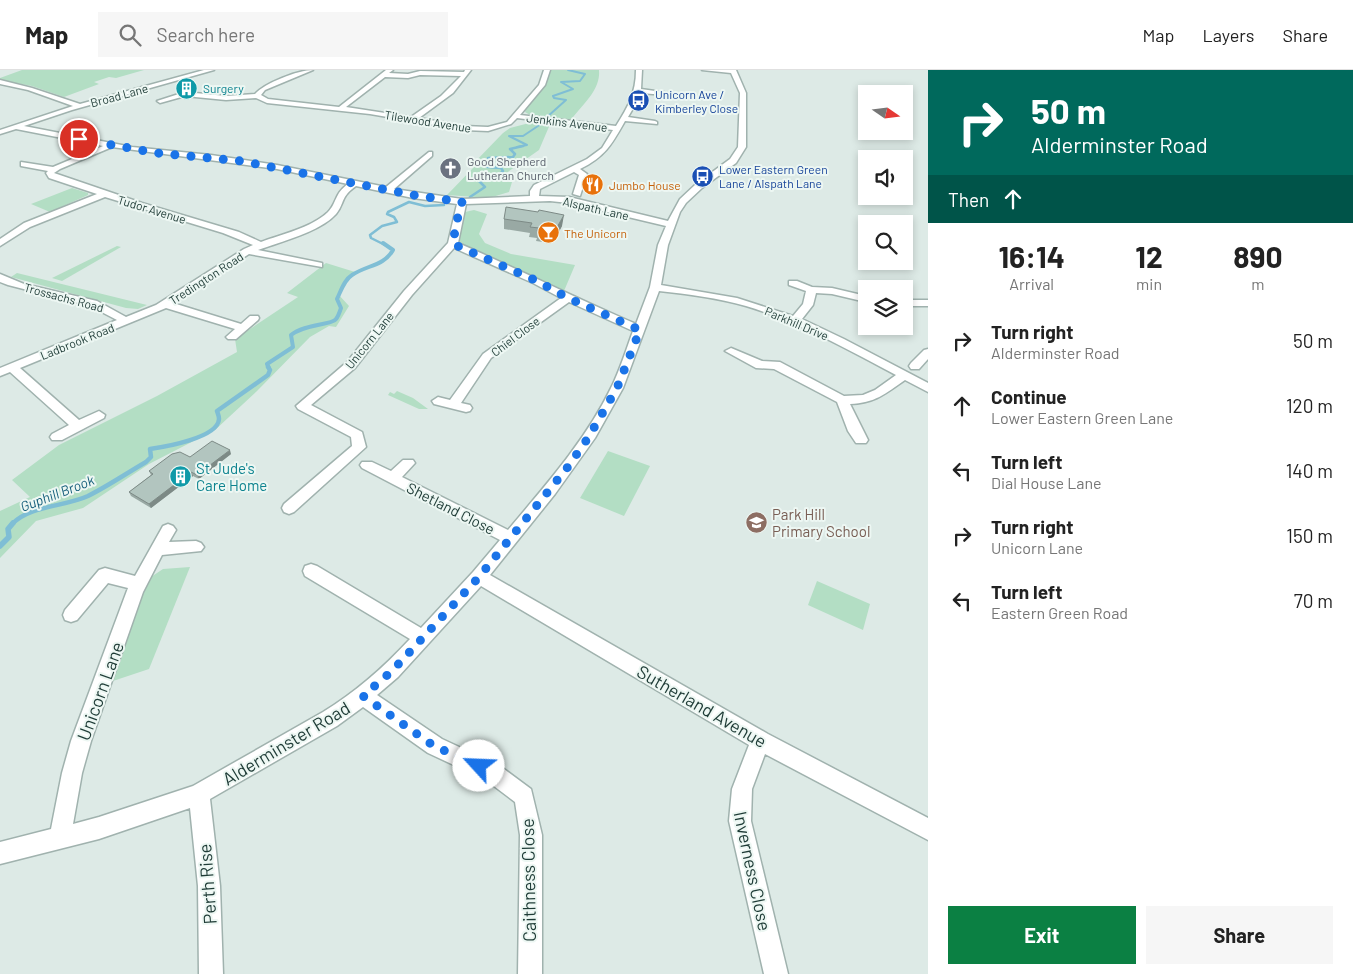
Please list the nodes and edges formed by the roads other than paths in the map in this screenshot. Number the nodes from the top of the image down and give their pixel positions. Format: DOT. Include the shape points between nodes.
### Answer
graph roads {
  1 [pos="211,70"];
  2 [pos="310,70"];
  3 [pos="408,70"];
  4 [pos="547,70"];
  5 [pos="639,70"];
  6 [pos="705,70"];
  7 [pos="733,71"];
  8 [pos="387,72"];
  9 [pos="467,72"];
  10 [pos="420,73"];
  11 [pos="0,82"];
  12 [pos="19,86"];
  13 [pos="5,91"];
  14 [pos="638,91"];
  15 [pos="666,93"];
  16 [pos="257,96"];
  17 [pos="160,101"];
  18 [pos="78,106"];
  19 [pos="341,108"];
  20 [pos="515,116"];
  21 [pos="413,118"];
  22 [pos="624,119"];
  23 [pos="655,123"];
  24 [pos="16,127"];
  25 [pos="618,128"];
  26 [pos="0,132"];
  27 [pos="109,146"];
  28 [pos="429,154"];
  29 [pos="24,164"];
  30 [pos="53,169"];
  31 [pos="574,169"];
  32 [pos="354,183"];
  33 [pos="388,190"];
  34 [pos="104,194"];
  35 [pos="577,194"];
  36 [pos="535,198"];
  37 [pos="458,201"];
  38 [pos="670,224"];
  39 [pos="0,243"];
  40 [pos="453,244"];
  41 [pos="260,246"];
  42 [pos="247,252"];
  43 [pos="319,265"];
  44 [pos="0,277"];
  45 [pos="793,283"];
  46 [pos="656,287"];
  47 [pos="811,290"];
  48 [pos="568,298"];
  49 [pos="858,298"];
  50 [pos="913,303"];
  51 [pos="165,304"];
  52 [pos="928,304"];
  53 [pos="153,310"];
  54 [pos="254,318"];
  55 [pos="794,320"];
  56 [pos="125,321"];
  57 [pos="243,328"];
  58 [pos="640,330"];
  59 [pos="232,337"];
  60 [pos="731,351"];
  61 [pos="928,352"];
  62 [pos="914,366"];
  63 [pos="12,367"];
  64 [pos="0,372"];
  65 [pos="904,375"];
  66 [pos="928,388"];
  67 [pos="842,400"];
  68 [pos="438,401"];
  69 [pos="98,415"];
  70 [pos="76,425"];
  71 [pos="57,438"];
  72 [pos="861,440"];
  73 [pos="408,463"];
  74 [pos="367,465"];
  75 [pos="392,478"];
  76 [pos="289,508"];
  77 [pos="168,530"];
  78 [pos="510,538"];
  79 [pos="196,548"];
  80 [pos="157,549"];
  81 [pos="311,571"];
  82 [pos="479,577"];
  83 [pos="138,584"];
  84 [pos="71,615"];
  85 [pos="422,637"];
  86 [pos="363,696"];
  87 [pos="761,741"];
  88 [pos="199,794"];
  89 [pos="928,829"];
  90 [pos="60,838"];
  91 [pos="0,853"];
  92 [pos="211,974"];
  93 [pos="530,974"];
  94 [pos="776,974"];
  1 -- 18 [label="street, Broad Lane"];
  2 -- 16 [label="street" via="263,89"];
  3 -- 10 [label="street"];
  4 -- 20 [label="street, Tilewood Avenue" via="542,85"];
  5 -- 14 [label="street"];
  6 -- 7 [label="street"];
  7 -- 38 [label="street, Alderminster Road" via="743,93 742,147 733,161 683,201"];
  8 -- 10 [label="street" via="408,76"];
  8 -- 19 [label="street"];
  9 -- 10 [label="street"];
  9 -- 21 [label="street" via="444,97"];
  11 -- 12 [label="street"];
  12 -- 13 [label="street"];
  12 -- 18 [label="street"];
  14 -- 15 [label="street"];
  14 -- 22 [label="street"];
  16 -- 17 [label="street" via="226,98 185,94"];
  16 -- 19 [label="street, Tilewood Avenue" via="267,101"];
  18 -- 24 [label="street, Broad Lane"];
  19 -- 21 [label="street, Tilewood Avenue"];
  20 -- 21 [label="street, Tilewood Avenue" via="502,126 480,129"];
  20 -- 25 [label="street, Jenkins Avenue"];
  22 -- 23 [label="street"];
  22 -- 25 [label="street"];
  24 -- 26 [label="street, Broad Lane"];
  24 -- 27 [label="street, Alspath Lane"];
  25 -- 31 [label="street" via="600,154"];
  27 -- 30 [label="street"];
  27 -- 32 [label="street, Alspath Lane" via="241,161"];
  28 -- 33 [label="street"];
  29 -- 30 [label="street"];
  30 -- 34 [label="street, Tudor Avenue" via="52,176"];
  31 -- 35 [label="street" via="583,174"];
  31 -- 36 [label="street" via="537,187"];
  32 -- 33 [label="street, Alspath Lane"];
  32 -- 41 [label="street, Tredington Road" via="342,192 333,212 319,223"];
  33 -- 37 [label="street, Alspath Lane"];
  34 -- 39 [label="street" via="26,225"];
  34 -- 41 [label="street, Tudor Avenue" via="229,232"];
  36 -- 37 [label="street, Alspath Lane"];
  36 -- 38 [label="street, Alspath Lane" via="569,200"];
  37 -- 40 [label="street"];
  38 -- 46 [label="street, Alderminster Road"];
  40 -- 48 [label="street"];
  40 -- 76 [label="street, Unicorn Lane" via="408,293 351,365 302,406 357,435 358,447"];
  41 -- 42 [label="street, Tredington Road"];
  42 -- 43 [label="street" via="307,260"];
  42 -- 51 [label="street, Tredington Road"];
  44 -- 56 [label="street, Trossachs Road" via="15,284 101,306"];
  45 -- 47 [label="street"];
  46 -- 55 [label="street, Parkhill Drive" via="748,304"];
  46 -- 58 [label="street, Alderminster Road"];
  47 -- 49 [label="street" via="832,290"];
  47 -- 55 [label="street" via="808,305"];
  48 -- 58 [label="street"];
  48 -- 68 [label="street, Chiel Close" via="487,356 459,407"];
  50 -- 52 [label="street"];
  51 -- 53 [label="street, Tredington Road"];
  51 -- 57 [label="street"];
  53 -- 56 [label="street, Ladbrook Road"];
  54 -- 57 [label="street"];
  55 -- 65 [label="street, Parkhill Drive"];
  56 -- 63 [label="street, Ladbrook Road"];
  57 -- 59 [label="street"];
  58 -- 78 [label="street, Alderminster Road" via="617,388 588,438"];
  60 -- 67 [label="street" via="760,365 778,361"];
  61 -- 62 [label="street"];
  63 -- 64 [label="street, Ladbrook Road"];
  63 -- 70 [label="street"];
  65 -- 66 [label="street, Parkhill Drive"];
  65 -- 67 [label="street" via="865,399"];
  67 -- 72 [label="street"];
  69 -- 70 [label="street"];
  70 -- 71 [label="street"];
  73 -- 75 [label="street, Shetland Close"];
  74 -- 75 [label="street, Shetland Close"];
  75 -- 78 [label="street, Shetland Close"];
  77 -- 80 [label="street, Unicorn Lane"];
  78 -- 82 [label="street, Alderminster Road"];
  79 -- 80 [label="street"];
  80 -- 83 [label="street, Unicorn Lane"];
  81 -- 85 [label="street" via="330,590"];
  82 -- 85 [label="street, Alderminster Road"];
  82 -- 87 [label="street, Sutherland Avenue"];
  83 -- 84 [label="street" via="105,575"];
  83 -- 90 [label="street, Unicorn Lane" via="72,773"];
  85 -- 86 [label="street, Alderminster Road" via="392,671"];
  86 -- 88 [label="street, Alderminster Road" via="330,719"];
  86 -- 93 [label="street, Caithness Close" via="434,746 494,773 524,796 531,835"];
  87 -- 89 [label="street, Sutherland Avenue"];
  87 -- 94 [label="street, Inverness Close" via="741,788 739,806"];
  88 -- 90 [label="street, Alderminster Road" via="138,817"];
  88 -- 92 [label="street, Perth Rise" via="209,886"];
  90 -- 91 [label="street, Alderminster Road"];
}
